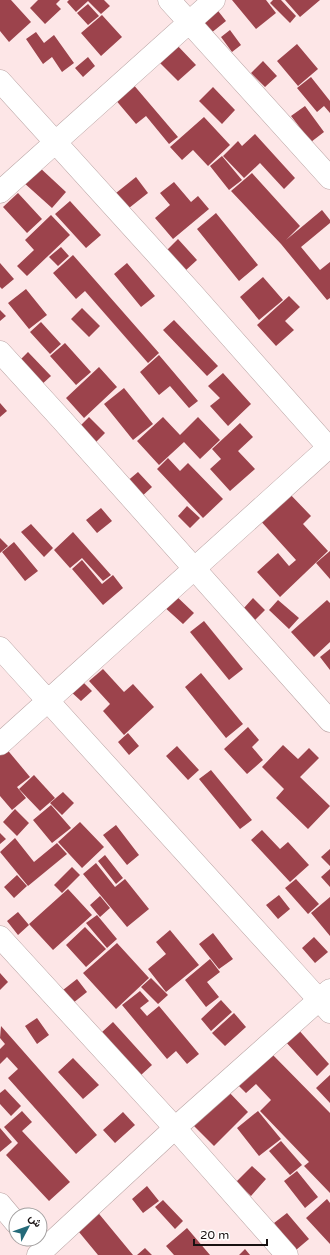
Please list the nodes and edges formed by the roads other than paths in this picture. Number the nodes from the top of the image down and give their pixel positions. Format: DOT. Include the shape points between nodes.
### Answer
graph roads {
  1 [pos="169,0"];
  2 [pos="214,0"];
  3 [pos="188,22"];
  4 [pos="0,81"];
  5 [pos="56,143"];
  6 [pos="330,178"];
  7 [pos="0,192"];
  8 [pos="0,352"];
  9 [pos="330,448"];
  10 [pos="194,568"];
  11 [pos="0,648"];
  12 [pos="47,701"];
  13 [pos="330,721"];
  14 [pos="0,744"];
  15 [pos="0,937"];
  16 [pos="327,1001"];
  17 [pos="175,1128"];
  18 [pos="0,1204"];
  19 [pos="8,1214"];
  20 [pos="39,1250"];
  21 [pos="287,1255"];
  1 -- 3 [label="street"];
  2 -- 3 [label="street"];
  3 -- 5 [label="street"];
  3 -- 6 [label="street"];
  4 -- 5 [label="street"];
  5 -- 7 [label="street"];
  5 -- 9 [label="street"];
  8 -- 10 [label="street"];
  9 -- 10 [label="street"];
  10 -- 12 [label="street"];
  10 -- 13 [label="street"];
  11 -- 12 [label="street"];
  12 -- 14 [label="street"];
  12 -- 16 [label="street"];
  15 -- 17 [label="street"];
  16 -- 17 [label="street"];
  17 -- 20 [label="street"];
  17 -- 21 [label="street"];
  18 -- 19 [label="street"];
}
